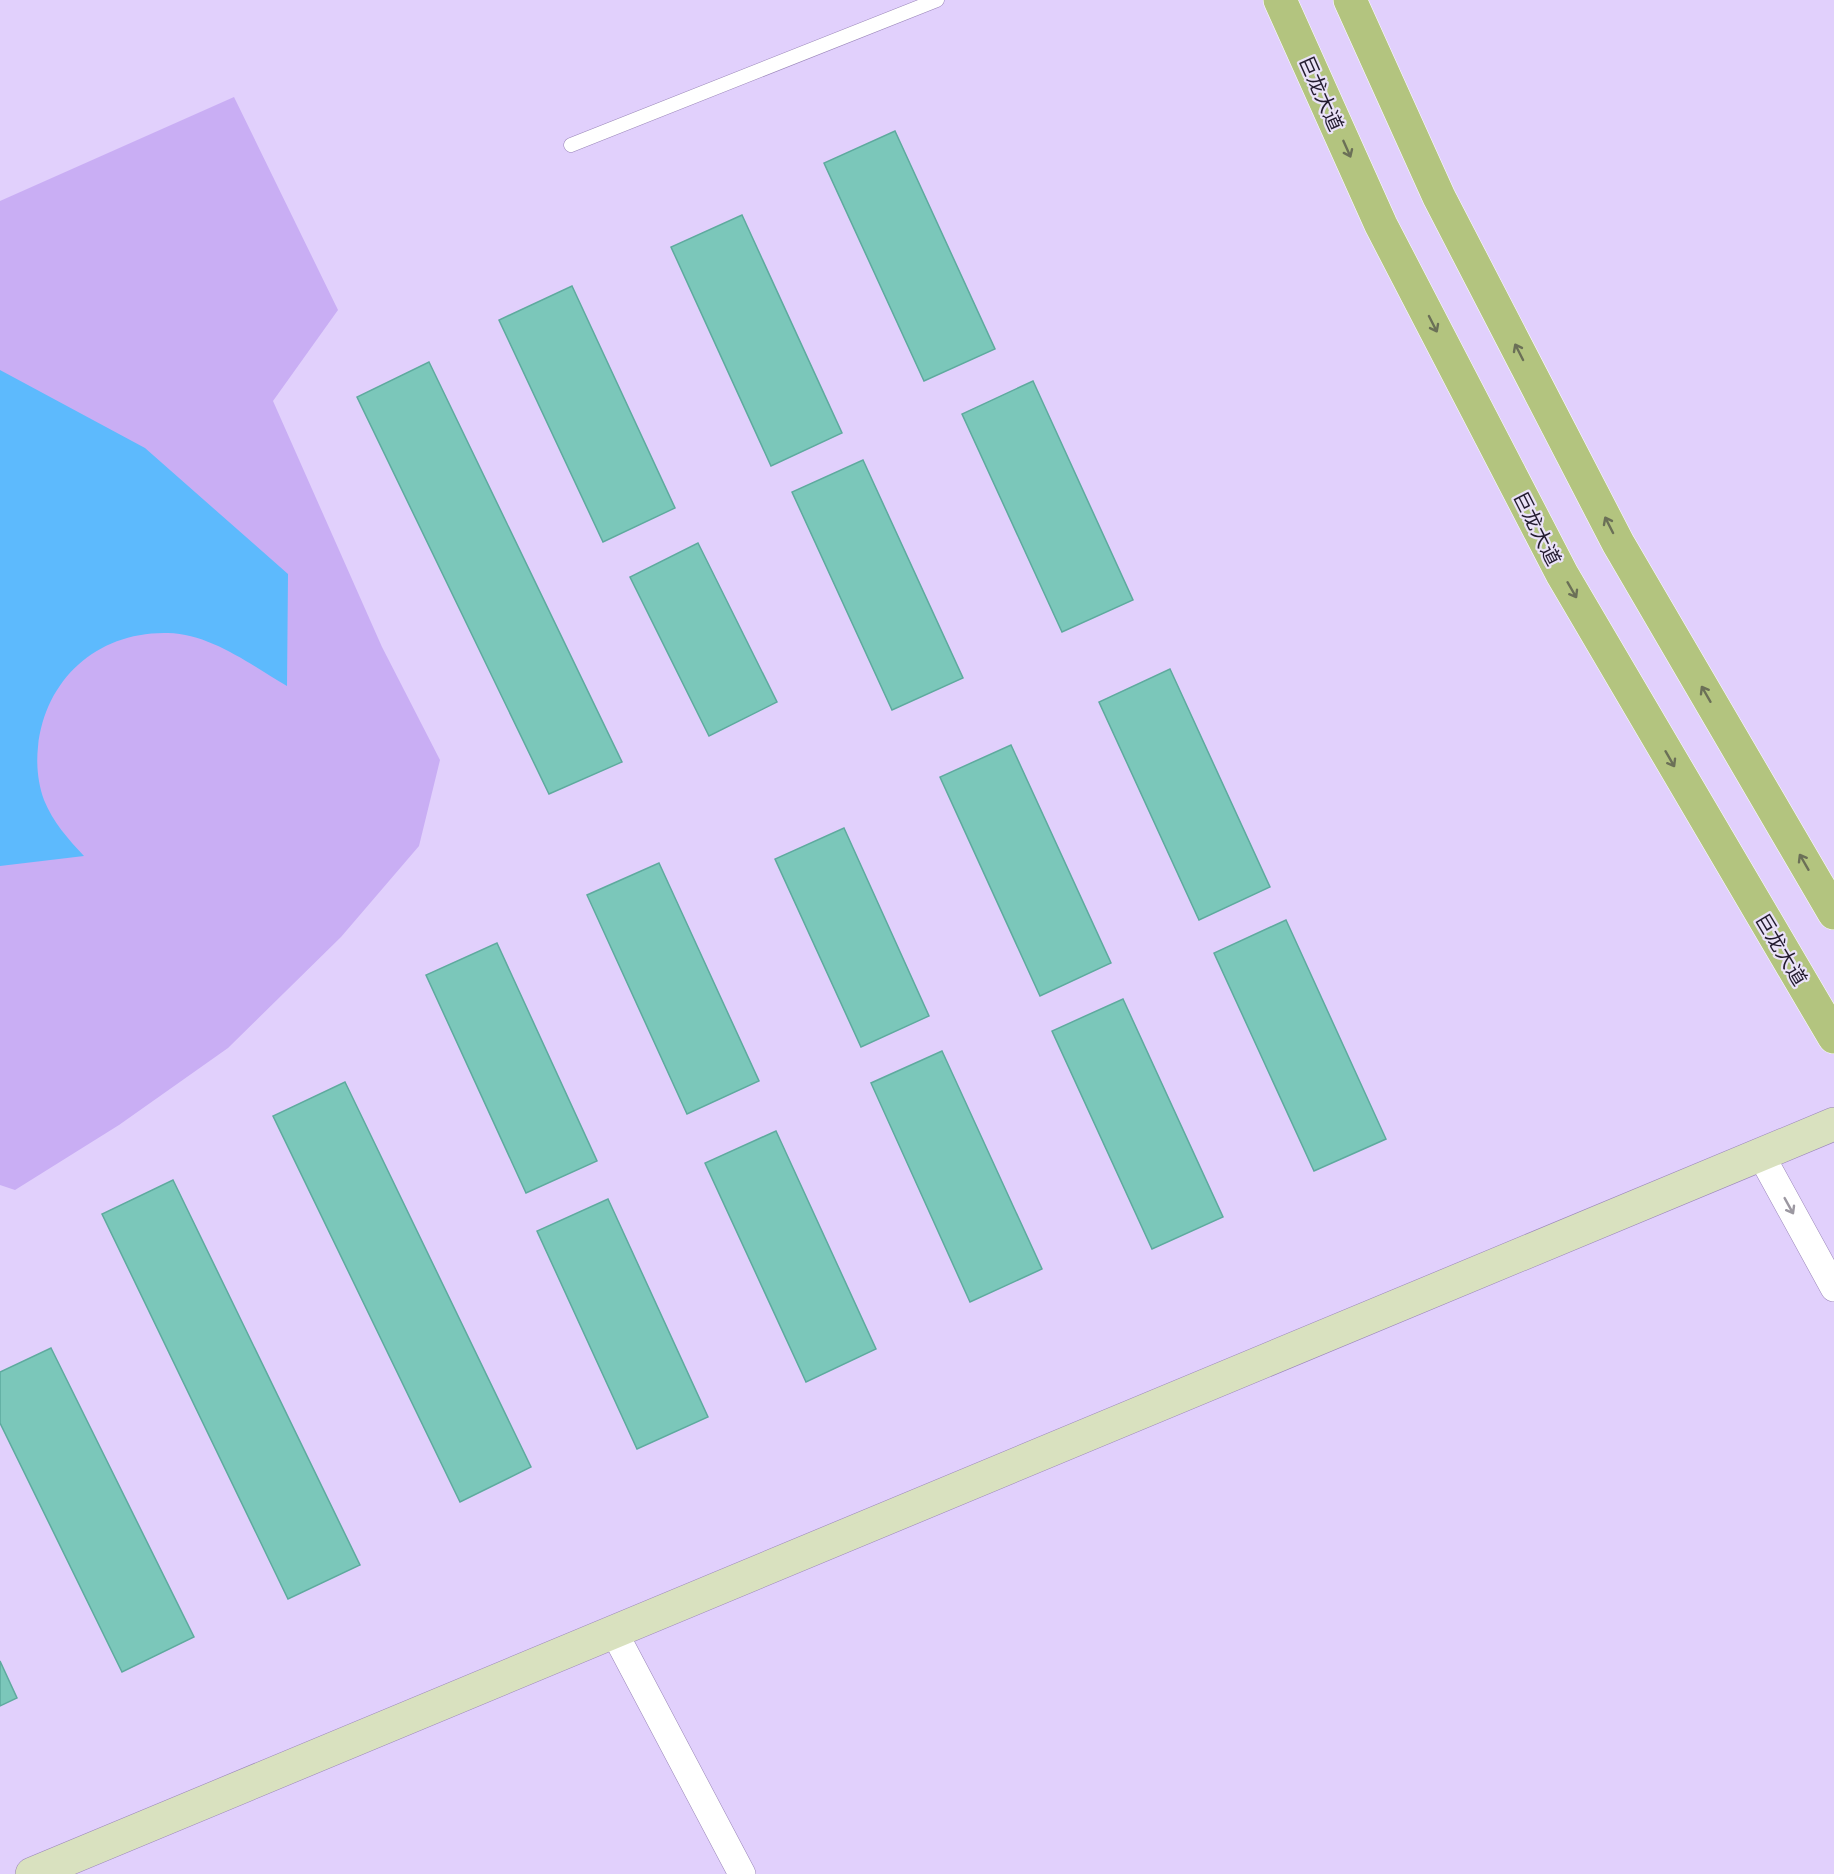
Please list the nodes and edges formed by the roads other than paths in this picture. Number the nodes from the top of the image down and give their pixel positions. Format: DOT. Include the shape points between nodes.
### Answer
graph roads {
  1 [pos="937,0"];
  2 [pos="1280,0"];
  3 [pos="1350,0"];
  4 [pos="571,145"];
  5 [pos="1834,913"];
  6 [pos="1834,1037"];
  7 [pos="1834,1124"];
  8 [pos="1761,1155"];
  9 [pos="1834,1288"];
  10 [pos="614,1632"];
  11 [pos="32,1874"];
  12 [pos="742,1874"];
  1 -- 4 [label="lane"];
  2 -- 6 [label="main road, 巨龙大道, one-way" via="1381,225 1562,573"];
  5 -- 3 [label="main road, one-way" via="1618,543 1439,197"];
  7 -- 8 [label="street"];
  8 -- 9 [label="street, one-way"];
  8 -- 10 [label="street"];
  10 -- 11 [label="street"];
  10 -- 12 [label="street"];
}
